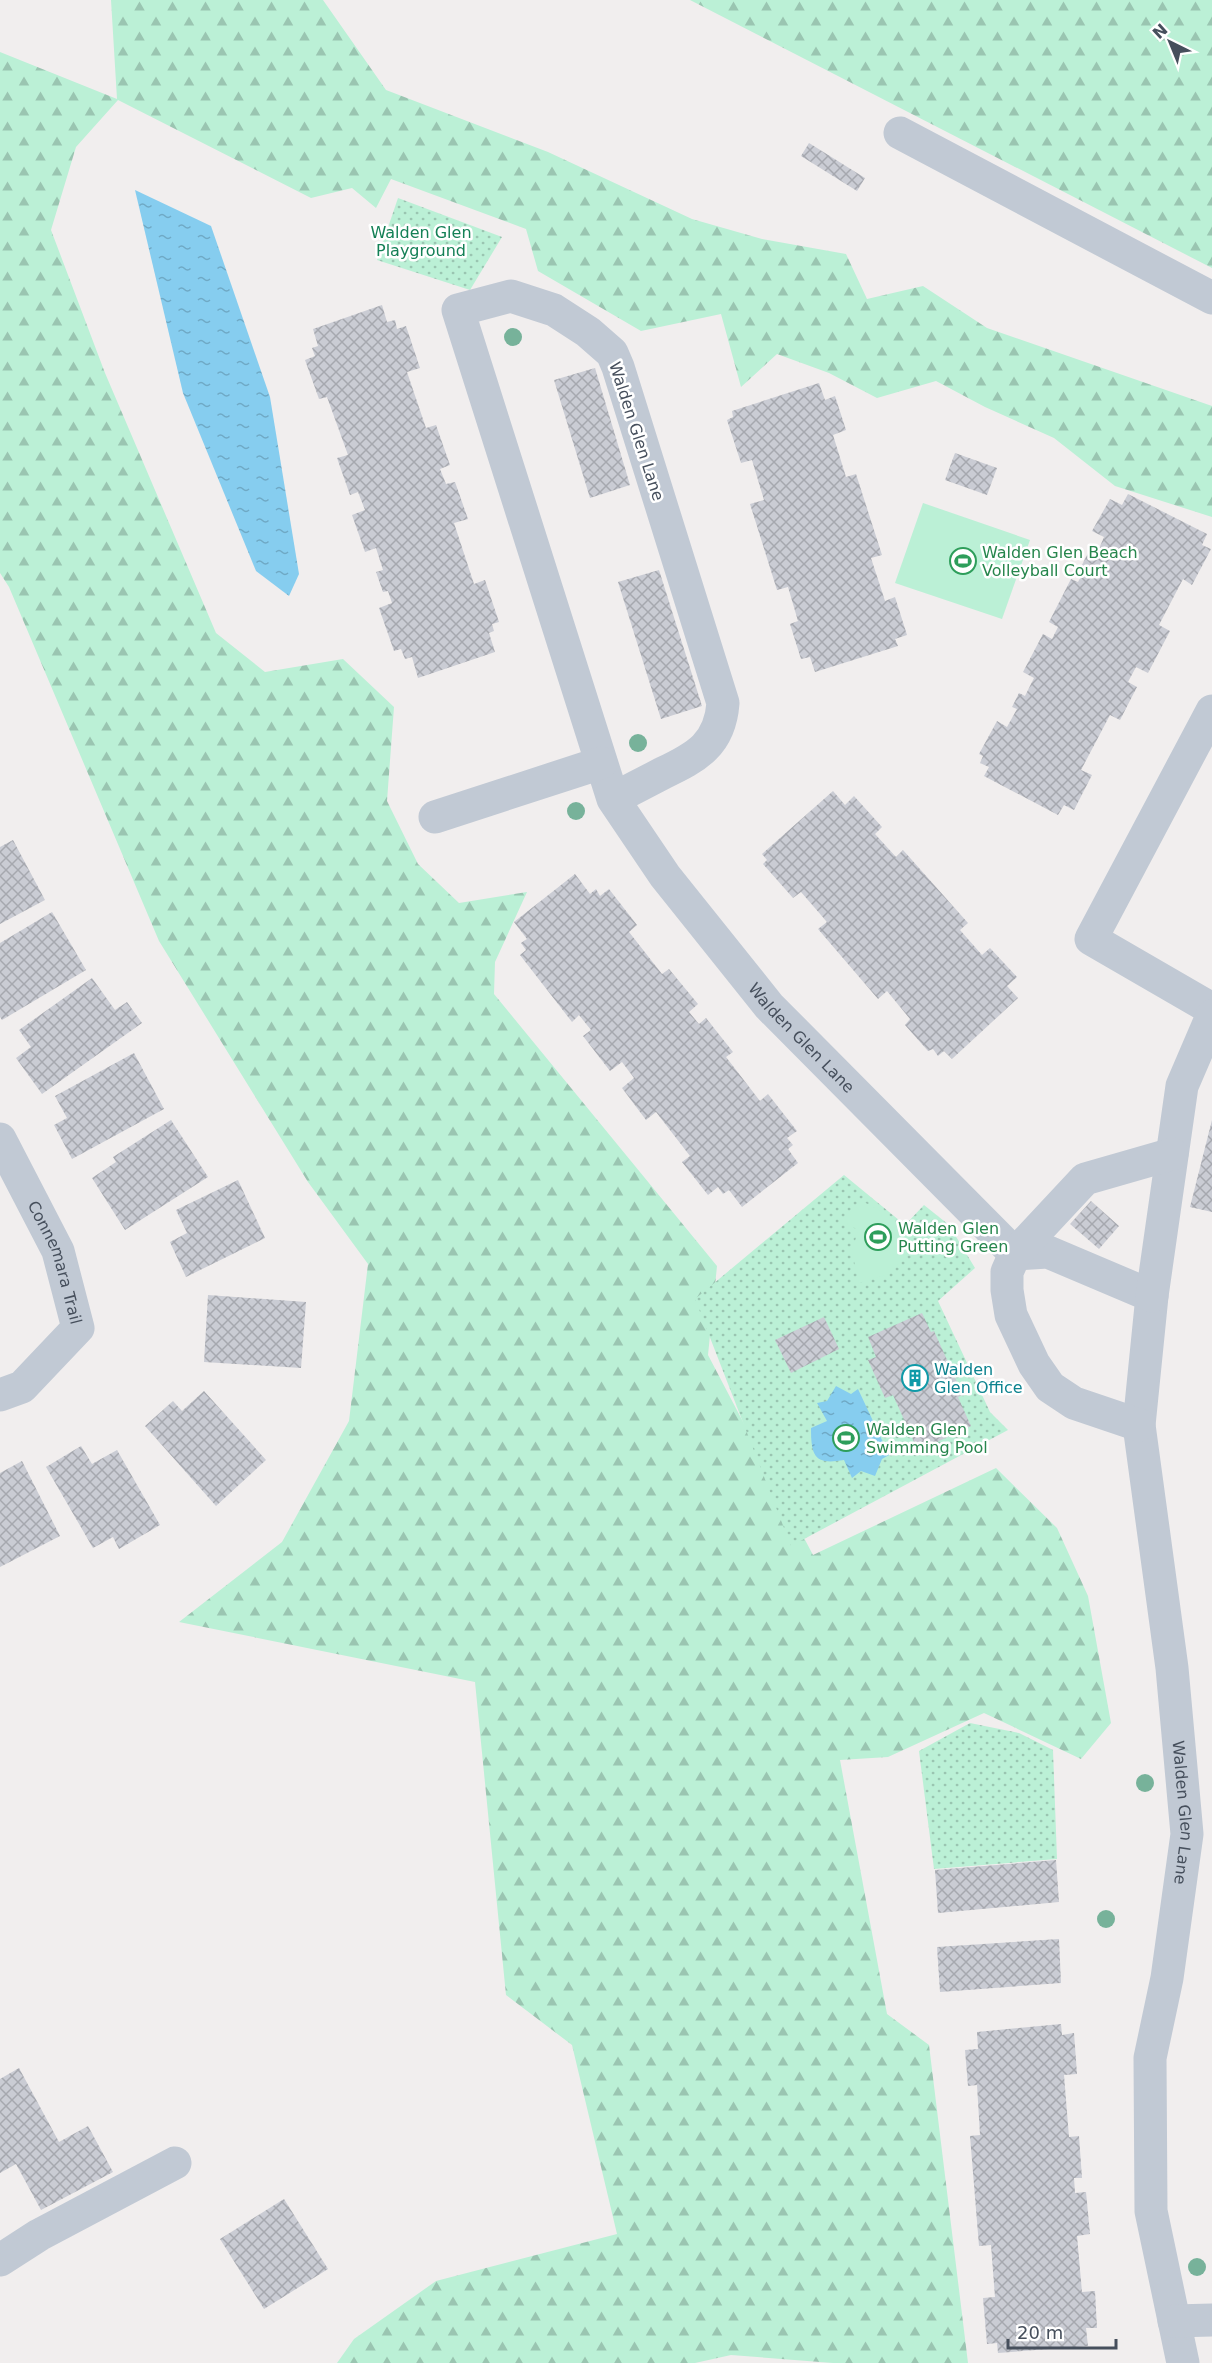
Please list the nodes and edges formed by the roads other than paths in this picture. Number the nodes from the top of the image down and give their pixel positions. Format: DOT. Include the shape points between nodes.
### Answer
graph roads {
  1 [pos="900,133"];
  2 [pos="1212,298"];
  3 [pos="1212,711"];
  4 [pos="601,763"];
  5 [pos="613,799"];
  6 [pos="435,817"];
  7 [pos="1212,1009"];
  8 [pos="1212,1016"];
  9 [pos="0,1139"];
  10 [pos="1172,1154"];
  11 [pos="1015,1254"];
  12 [pos="1152,1296"];
  13 [pos="0,1395"];
  14 [pos="1139,1425"];
  15 [pos="175,2163"];
  16 [pos="0,2260"];
  17 [pos="1212,2320"];
  18 [pos="1174,2321"];
  19 [pos="1183,2363"];
  1 -- 2 [label="street"];
  3 -- 7 [label="street" via="1091,939"];
  4 -- 5 [label="street, Walden Glen Lane"];
  4 -- 5 [label="street, Walden Glen Lane" via="458,310 511,296 554,310 612,353 723,703 722,718 705,748 691,760"];
  4 -- 6 [label="street"];
  5 -- 11 [label="street, Walden Glen Lane" via="665,876 770,1006"];
  8 -- 10 [label="street, Walden Glen Lane" via="1182,1086"];
  9 -- 13 [label="street, Connemara Trail" via="58,1251 78,1328 22,1387"];
  10 -- 11 [label="street" via="1085,1179"];
  10 -- 12 [label="street, Walden Glen Lane"];
  11 -- 12 [label="street" via="1048,1252"];
  11 -- 14 [label="street" via="1006,1290 1011,1315 1034,1365 1050,1387 1074,1403"];
  12 -- 14 [label="street, Walden Glen Lane"];
  14 -- 18 [label="street, Walden Glen Lane" via="1172,1668 1187,1834 1167,1978 1150,2058 1152,2211"];
  15 -- 16 [label="street"];
  17 -- 18 [label="street"];
  18 -- 19 [label="street, Walden Glen Lane"];
}
